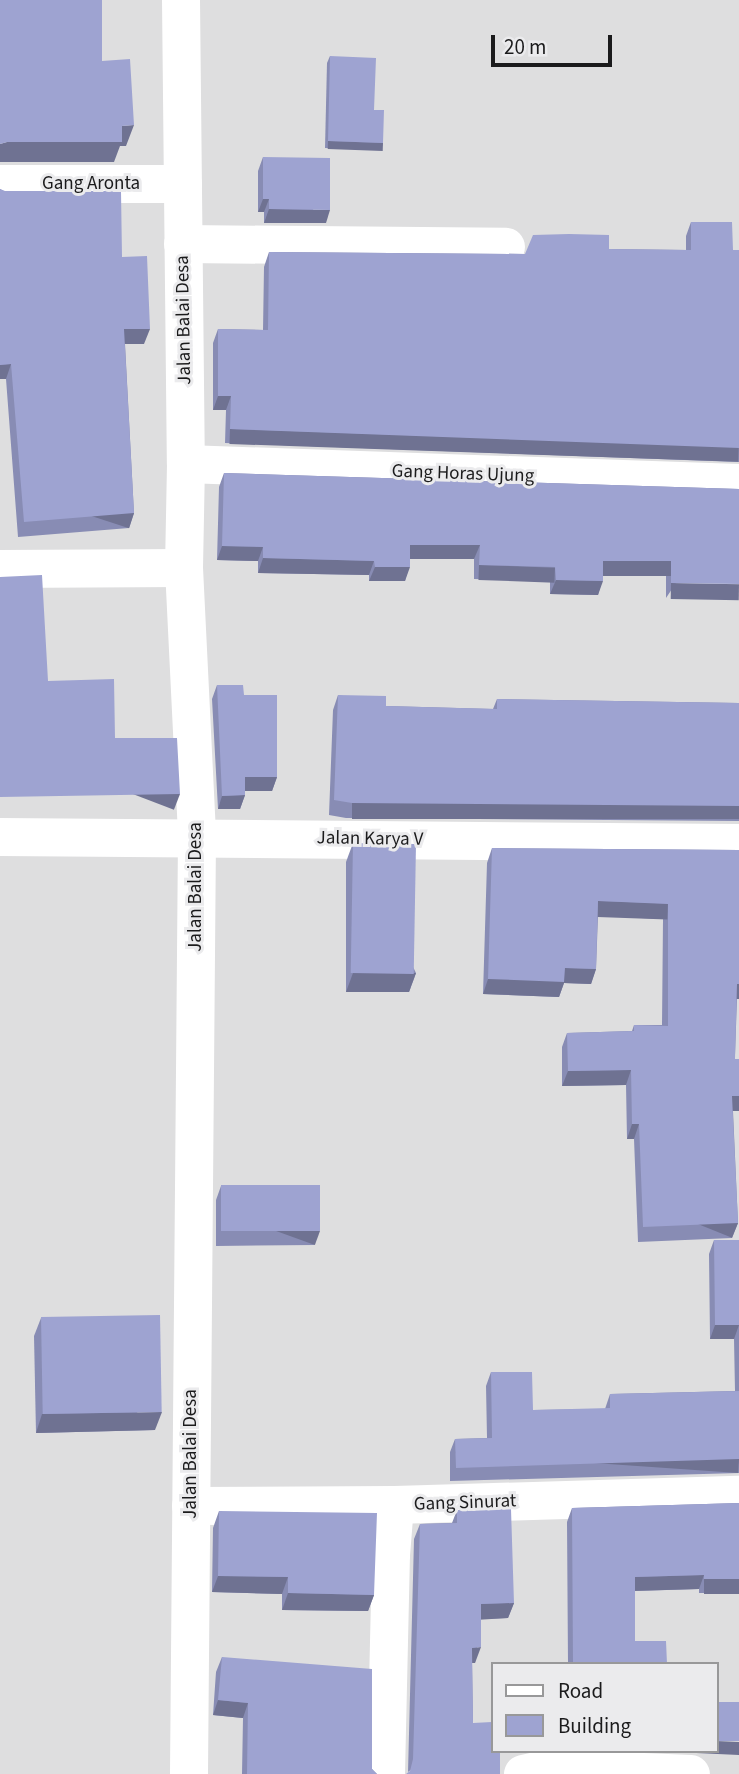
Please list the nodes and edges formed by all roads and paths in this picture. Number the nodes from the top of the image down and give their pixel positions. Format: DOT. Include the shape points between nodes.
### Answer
graph roads {
  1 [pos="181,0"];
  2 [pos="0,184"];
  3 [pos="183,184"];
  4 [pos="183,244"];
  5 [pos="506,247"];
  6 [pos="186,464"];
  7 [pos="739,483"];
  8 [pos="184,568"];
  9 [pos="0,569"];
  10 [pos="0,837"];
  11 [pos="197,837"];
  12 [pos="739,843"];
  13 [pos="739,1495"];
  14 [pos="396,1505"];
  15 [pos="191,1506"];
  16 [pos="190,1774"];
  17 [pos="386,1774"];
  18 [pos="523,1774"];
  19 [pos="691,1774"];
  1 -- 3 [label="street, Jalan Balai Desa"];
  2 -- 3 [label="street, Gang Aronta"];
  3 -- 4 [label="street, Jalan Balai Desa"];
  4 -- 5 [label="street"];
  4 -- 6 [label="street, Jalan Balai Desa"];
  6 -- 7 [label="street, Gang Horas Ujung"];
  6 -- 8 [label="street, Jalan Balai Desa"];
  8 -- 9 [label="street"];
  8 -- 11 [label="street, Jalan Balai Desa"];
  10 -- 11 [label="street, Jalan Karya V"];
  11 -- 12 [label="street, Jalan Karya V"];
  11 -- 15 [label="street, Jalan Balai Desa"];
  13 -- 14 [label="street, Gang Sinurat"];
  14 -- 15 [label="street, Gang Sinurat"];
  14 -- 17 [label="street"];
  15 -- 16 [label="street, Jalan Balai Desa"];
  18 -- 19 [label="street" via="548,1768"];
}
